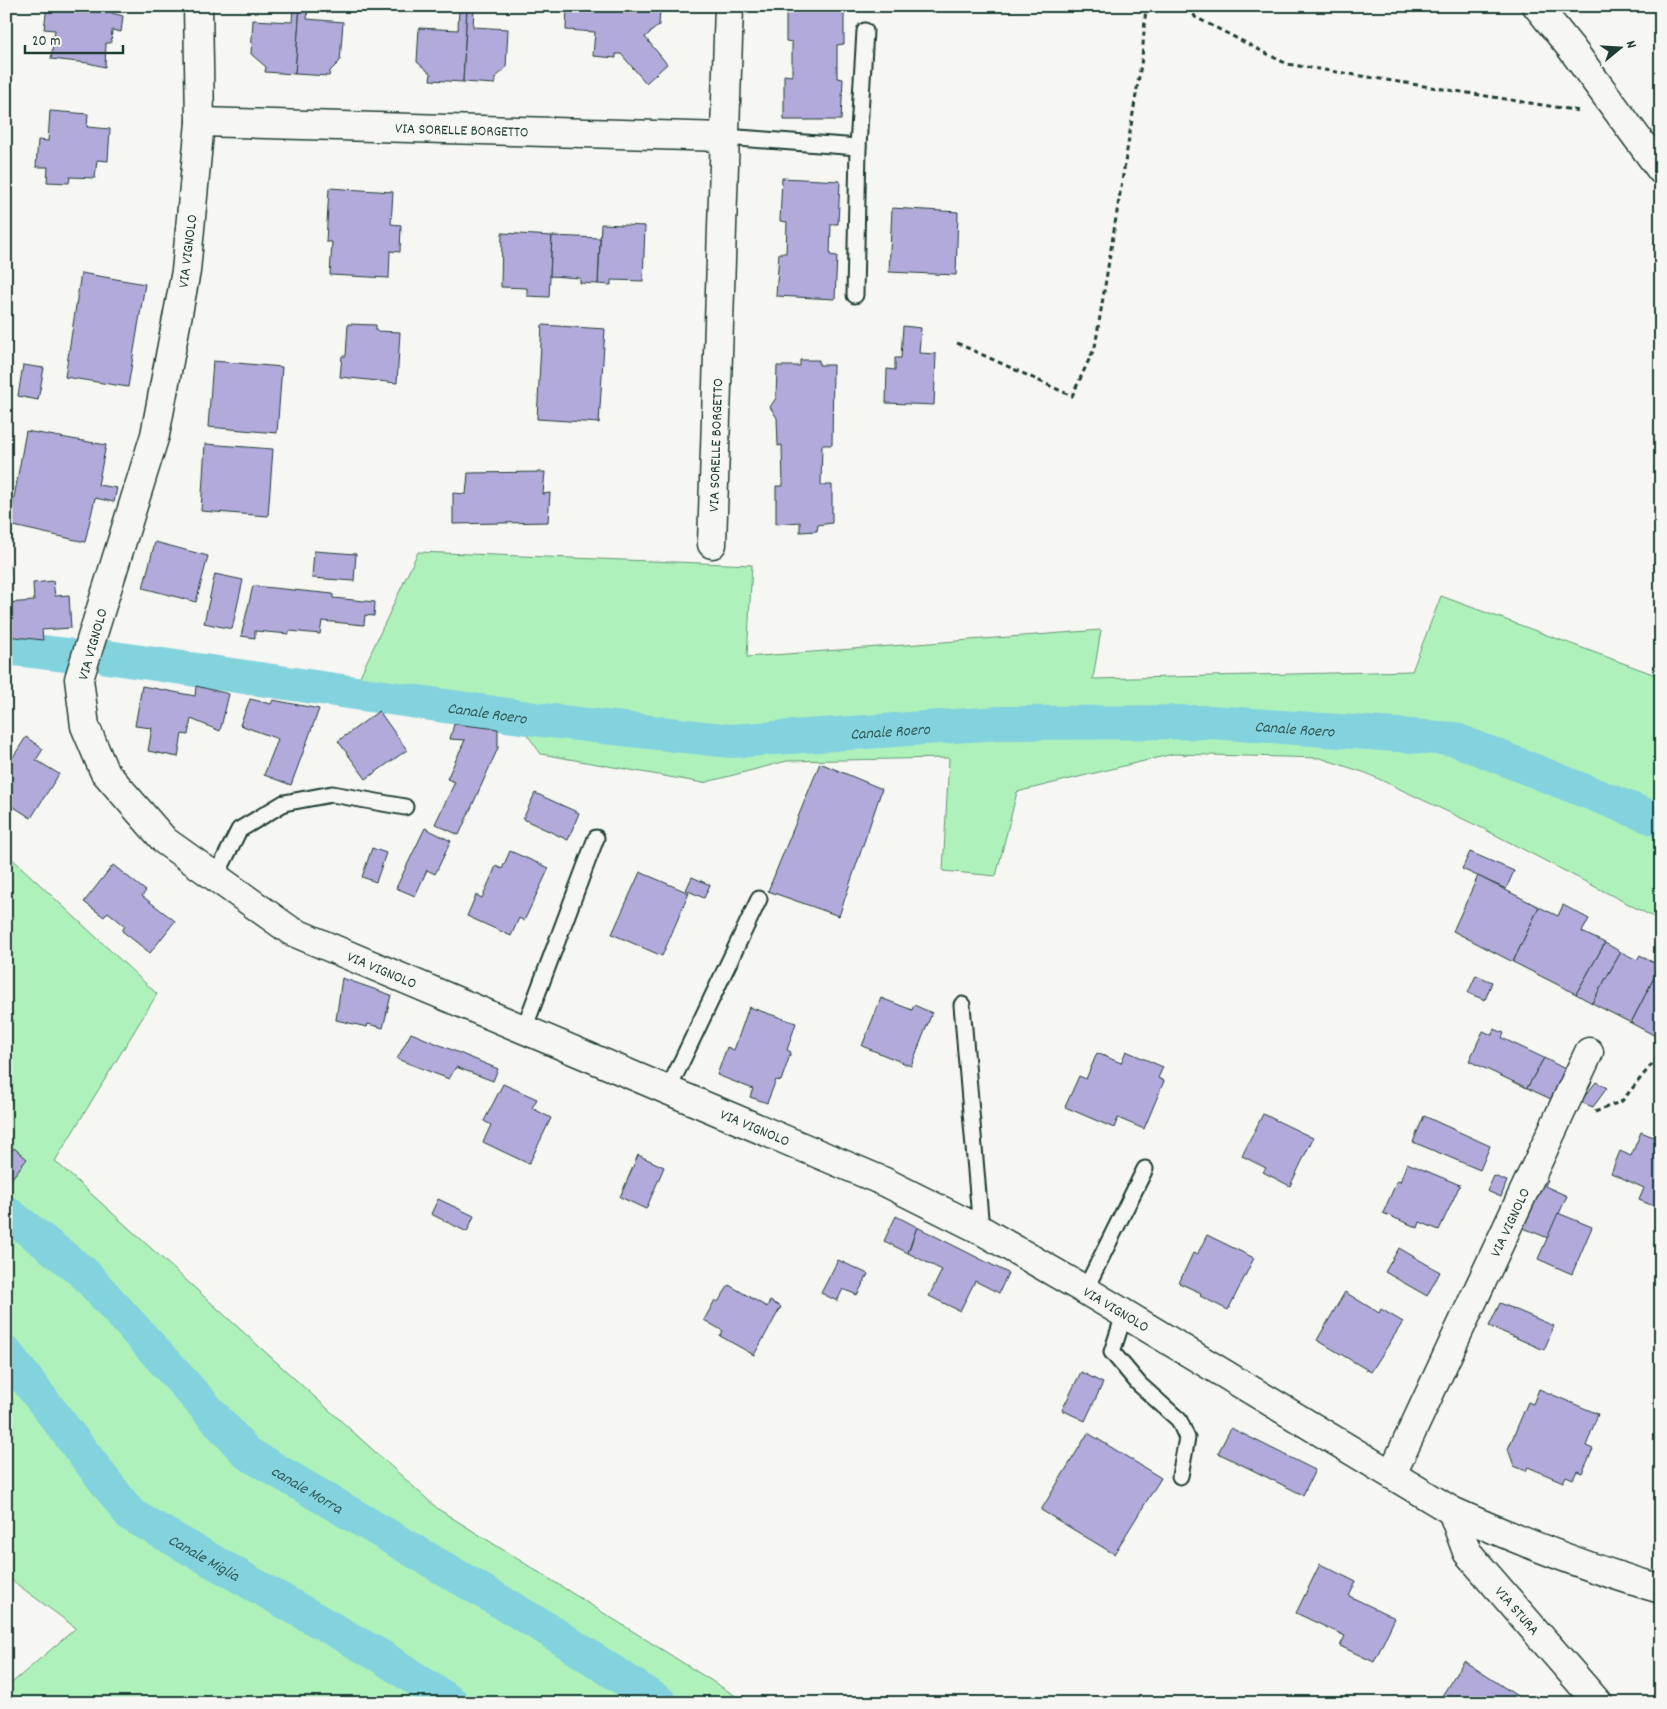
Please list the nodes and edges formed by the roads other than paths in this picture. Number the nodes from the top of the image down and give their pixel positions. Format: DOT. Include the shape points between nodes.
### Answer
graph roads {
  1 [pos="198,6"];
  2 [pos="729,6"];
  3 [pos="1538,6"];
  4 [pos="866,31"];
  5 [pos="200,122"];
  6 [pos="725,137"];
  7 [pos="858,147"];
  8 [pos="1661,170"];
  9 [pos="855,295"];
  10 [pos="712,544"];
  11 [pos="405,807"];
  12 [pos="596,838"];
  13 [pos="216,876"];
  14 [pos="759,899"];
  15 [pos="962,1005"];
  16 [pos="524,1029"];
  17 [pos="1589,1052"];
  18 [pos="668,1090"];
  19 [pos="1145,1169"];
  20 [pos="980,1230"];
  21 [pos="1085,1290"];
  22 [pos="1124,1315"];
  23 [pos="1392,1474"];
  24 [pos="1180,1476"];
  25 [pos="1452,1511"];
  26 [pos="1661,1589"];
  27 [pos="1598,1703"];
  1 -- 5 [label="street, VIA VIGNOLO"];
  2 -- 6 [label="street, VIA SORELLE BORGETTO"];
  3 -- 8 [label="street"];
  4 -- 7 [label="lane"];
  5 -- 6 [label="street, VIA SORELLE BORGETTO"];
  5 -- 13 [label="street, VIA VIGNOLO" via="186,271 156,435 79,679 86,726 104,770 165,841"];
  6 -- 7 [label="lane"];
  6 -- 10 [label="street, VIA SORELLE BORGETTO"];
  7 -- 9 [label="lane"];
  11 -- 13 [label="lane" via="332,794 284,803 239,830"];
  12 -- 16 [label="lane"];
  13 -- 16 [label="street, VIA VIGNOLO" via="292,931"];
  14 -- 18 [label="lane"];
  15 -- 20 [label="lane"];
  16 -- 18 [label="street, VIA VIGNOLO"];
  17 -- 23 [label="street, VIA VIGNOLO"];
  18 -- 20 [label="street, VIA VIGNOLO" via="885,1182"];
  19 -- 21 [label="lane"];
  20 -- 21 [label="street, VIA VIGNOLO"];
  21 -- 22 [label="street, VIA VIGNOLO"];
  22 -- 23 [label="street, VIA VIGNOLO"];
  22 -- 24 [label="lane" via="1112,1352 1139,1384 1179,1420 1187,1438"];
  23 -- 25 [label="street, VIA VIGNOLO"];
  25 -- 26 [label="street, VIA VIGNOLO" via="1498,1532 1616,1576"];
  25 -- 27 [label="street, VIA STURA" via="1467,1552"];
}
